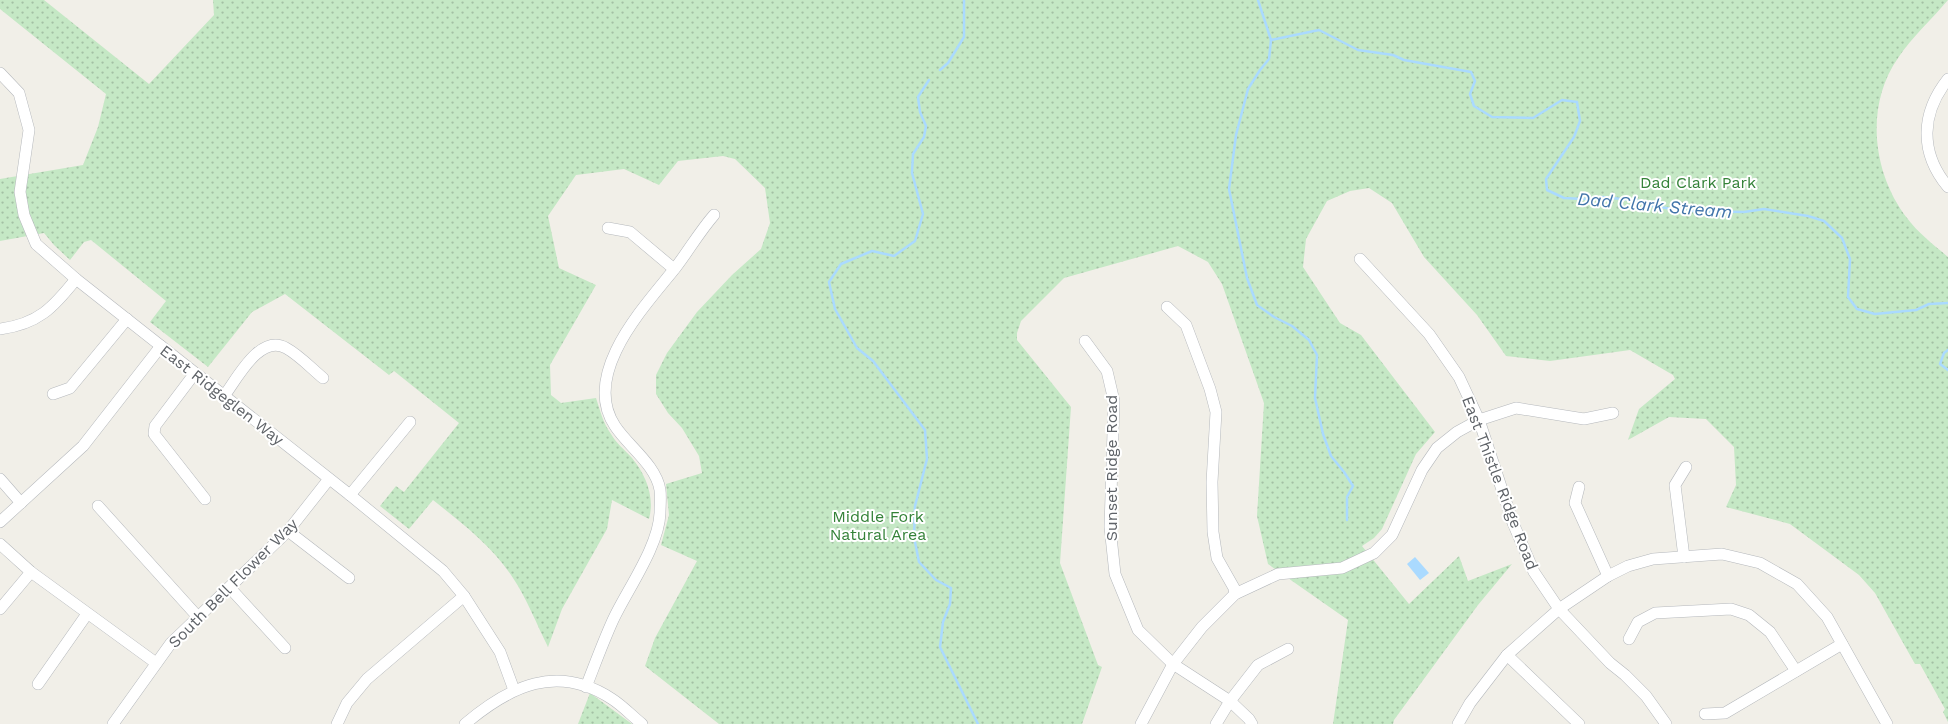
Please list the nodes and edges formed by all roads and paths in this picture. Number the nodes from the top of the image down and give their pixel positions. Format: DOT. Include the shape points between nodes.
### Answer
graph roads {
  1 [pos="0,72"];
  2 [pos="1947,81"];
  3 [pos="1948,186"];
  4 [pos="714,215"];
  5 [pos="608,228"];
  6 [pos="1360,259"];
  7 [pos="674,269"];
  8 [pos="76,279"];
  9 [pos="1167,307"];
  10 [pos="127,319"];
  11 [pos="0,329"];
  12 [pos="1085,341"];
  13 [pos="161,346"];
  14 [pos="195,373"];
  15 [pos="323,378"];
  16 [pos="53,394"];
  17 [pos="224,396"];
  18 [pos="1613,413"];
  19 [pos="1479,420"];
  20 [pos="410,422"];
  21 [pos="1686,467"];
  22 [pos="0,479"];
  23 [pos="328,479"];
  24 [pos="1578,487"];
  25 [pos="350,495"];
  26 [pos="205,498"];
  27 [pos="21,503"];
  28 [pos="98,506"];
  29 [pos="0,522"];
  30 [pos="288,531"];
  31 [pos="0,544"];
  32 [pos="1684,557"];
  33 [pos="31,572"];
  34 [pos="1608,576"];
  35 [pos="349,578"];
  36 [pos="230,588"];
  37 [pos="1235,594"];
  38 [pos="464,596"];
  39 [pos="0,608"];
  40 [pos="1559,609"];
  41 [pos="87,614"];
  42 [pos="198,617"];
  43 [pos="1629,639"];
  44 [pos="1842,644"];
  45 [pos="285,648"];
  46 [pos="1288,649"];
  47 [pos="1507,655"];
  48 [pos="156,663"];
  49 [pos="1173,664"];
  50 [pos="1796,671"];
  51 [pos="38,684"];
  52 [pos="586,686"];
  53 [pos="514,690"];
  54 [pos="1230,701"];
  55 [pos="1705,714"];
  56 [pos="113,724"];
  57 [pos="337,724"];
  58 [pos="465,724"];
  59 [pos="642,724"];
  60 [pos="1142,724"];
  61 [pos="1216,724"];
  62 [pos="1252,724"];
  63 [pos="1458,724"];
  64 [pos="1579,724"];
  65 [pos="1666,724"];
  66 [pos="1887,724"];
  1 -- 8 [label="street, East Ridgeglen Way" via="19,93 29,130 20,192 24,215 36,244"];
  2 -- 3 [label="street" via="1930,107 1927,138 1930,158"];
  4 -- 7 [label="street"];
  5 -- 7 [label="street" via="630,232"];
  6 -- 19 [label="street, East Thistle Ridge Road" via="1429,334 1459,378"];
  7 -- 52 [label="street" via="628,327 606,378 605,401 614,424 652,471 660,490 660,516 650,551 614,619"];
  8 -- 10 [label="street, East Ridgeglen Way"];
  8 -- 11 [label="street" via="58,303 45,312 19,326"];
  9 -- 37 [label="street" via="1186,325 1216,412 1213,532 1217,558"];
  10 -- 13 [label="street, East Ridgeglen Way"];
  10 -- 16 [label="street" via="70,388"];
  12 -- 49 [label="street, Sunset Ridge Road" via="1107,371 1114,401 1110,527 1115,574 1138,630"];
  13 -- 14 [label="street, East Ridgeglen Way"];
  13 -- 27 [label="street" via="83,446"];
  14 -- 17 [label="street, East Ridgeglen Way"];
  14 -- 26 [label="street" via="155,426 154,434"];
  15 -- 17 [label="street" via="285,347 272,345 258,350"];
  17 -- 23 [label="street, East Ridgeglen Way"];
  18 -- 19 [label="street" via="1584,419 1516,408"];
  19 -- 37 [label="street" via="1456,432 1437,448 1422,470 1392,535 1374,553 1342,568 1278,574"];
  19 -- 40 [label="street, East Thistle Ridge Road" via="1515,528 1534,572"];
  20 -- 25 [label="street"];
  21 -- 32 [label="street" via="1675,485"];
  22 -- 27 [label="street"];
  23 -- 25 [label="street, East Ridgeglen Way"];
  23 -- 30 [label="street, South Bell Flower Way"];
  24 -- 34 [label="street" via="1575,503"];
  25 -- 38 [label="street, East Ridgeglen Way" via="443,571"];
  27 -- 29 [label="street"];
  28 -- 42 [label="street"];
  30 -- 35 [label="street"];
  30 -- 36 [label="street, South Bell Flower Way"];
  31 -- 33 [label="street"];
  32 -- 34 [label="street" via="1653,559"];
  32 -- 44 [label="street" via="1722,554 1760,563 1797,584 1827,617"];
  33 -- 39 [label="street"];
  33 -- 41 [label="street"];
  34 -- 40 [label="street"];
  36 -- 42 [label="street, South Bell Flower Way"];
  36 -- 45 [label="street"];
  37 -- 49 [label="street" via="1202,627"];
  38 -- 53 [label="street, East Ridgeglen Way" via="500,652"];
  38 -- 57 [label="street" via="367,679 347,703"];
  40 -- 47 [label="street"];
  40 -- 65 [label="street, East Thistle Ridge Road" via="1646,696"];
  41 -- 48 [label="street"];
  41 -- 51 [label="street"];
  42 -- 48 [label="street, South Bell Flower Way"];
  43 -- 50 [label="street" via="1638,622 1655,613 1731,609 1749,616 1770,632"];
  44 -- 50 [label="street"];
  44 -- 66 [label="street"];
  46 -- 54 [label="street" via="1258,665"];
  47 -- 63 [label="street" via="1470,702"];
  47 -- 64 [label="street"];
  48 -- 56 [label="street, South Bell Flower Way"];
  49 -- 54 [label="street, Sunset Ridge Road"];
  49 -- 60 [label="street"];
  50 -- 55 [label="street" via="1725,713"];
  52 -- 53 [label="street" via="549,680"];
  52 -- 59 [label="street" via="612,699"];
  53 -- 58 [label="street"];
  54 -- 61 [label="street"];
  54 -- 62 [label="street, Sunset Ridge Road"];
}
